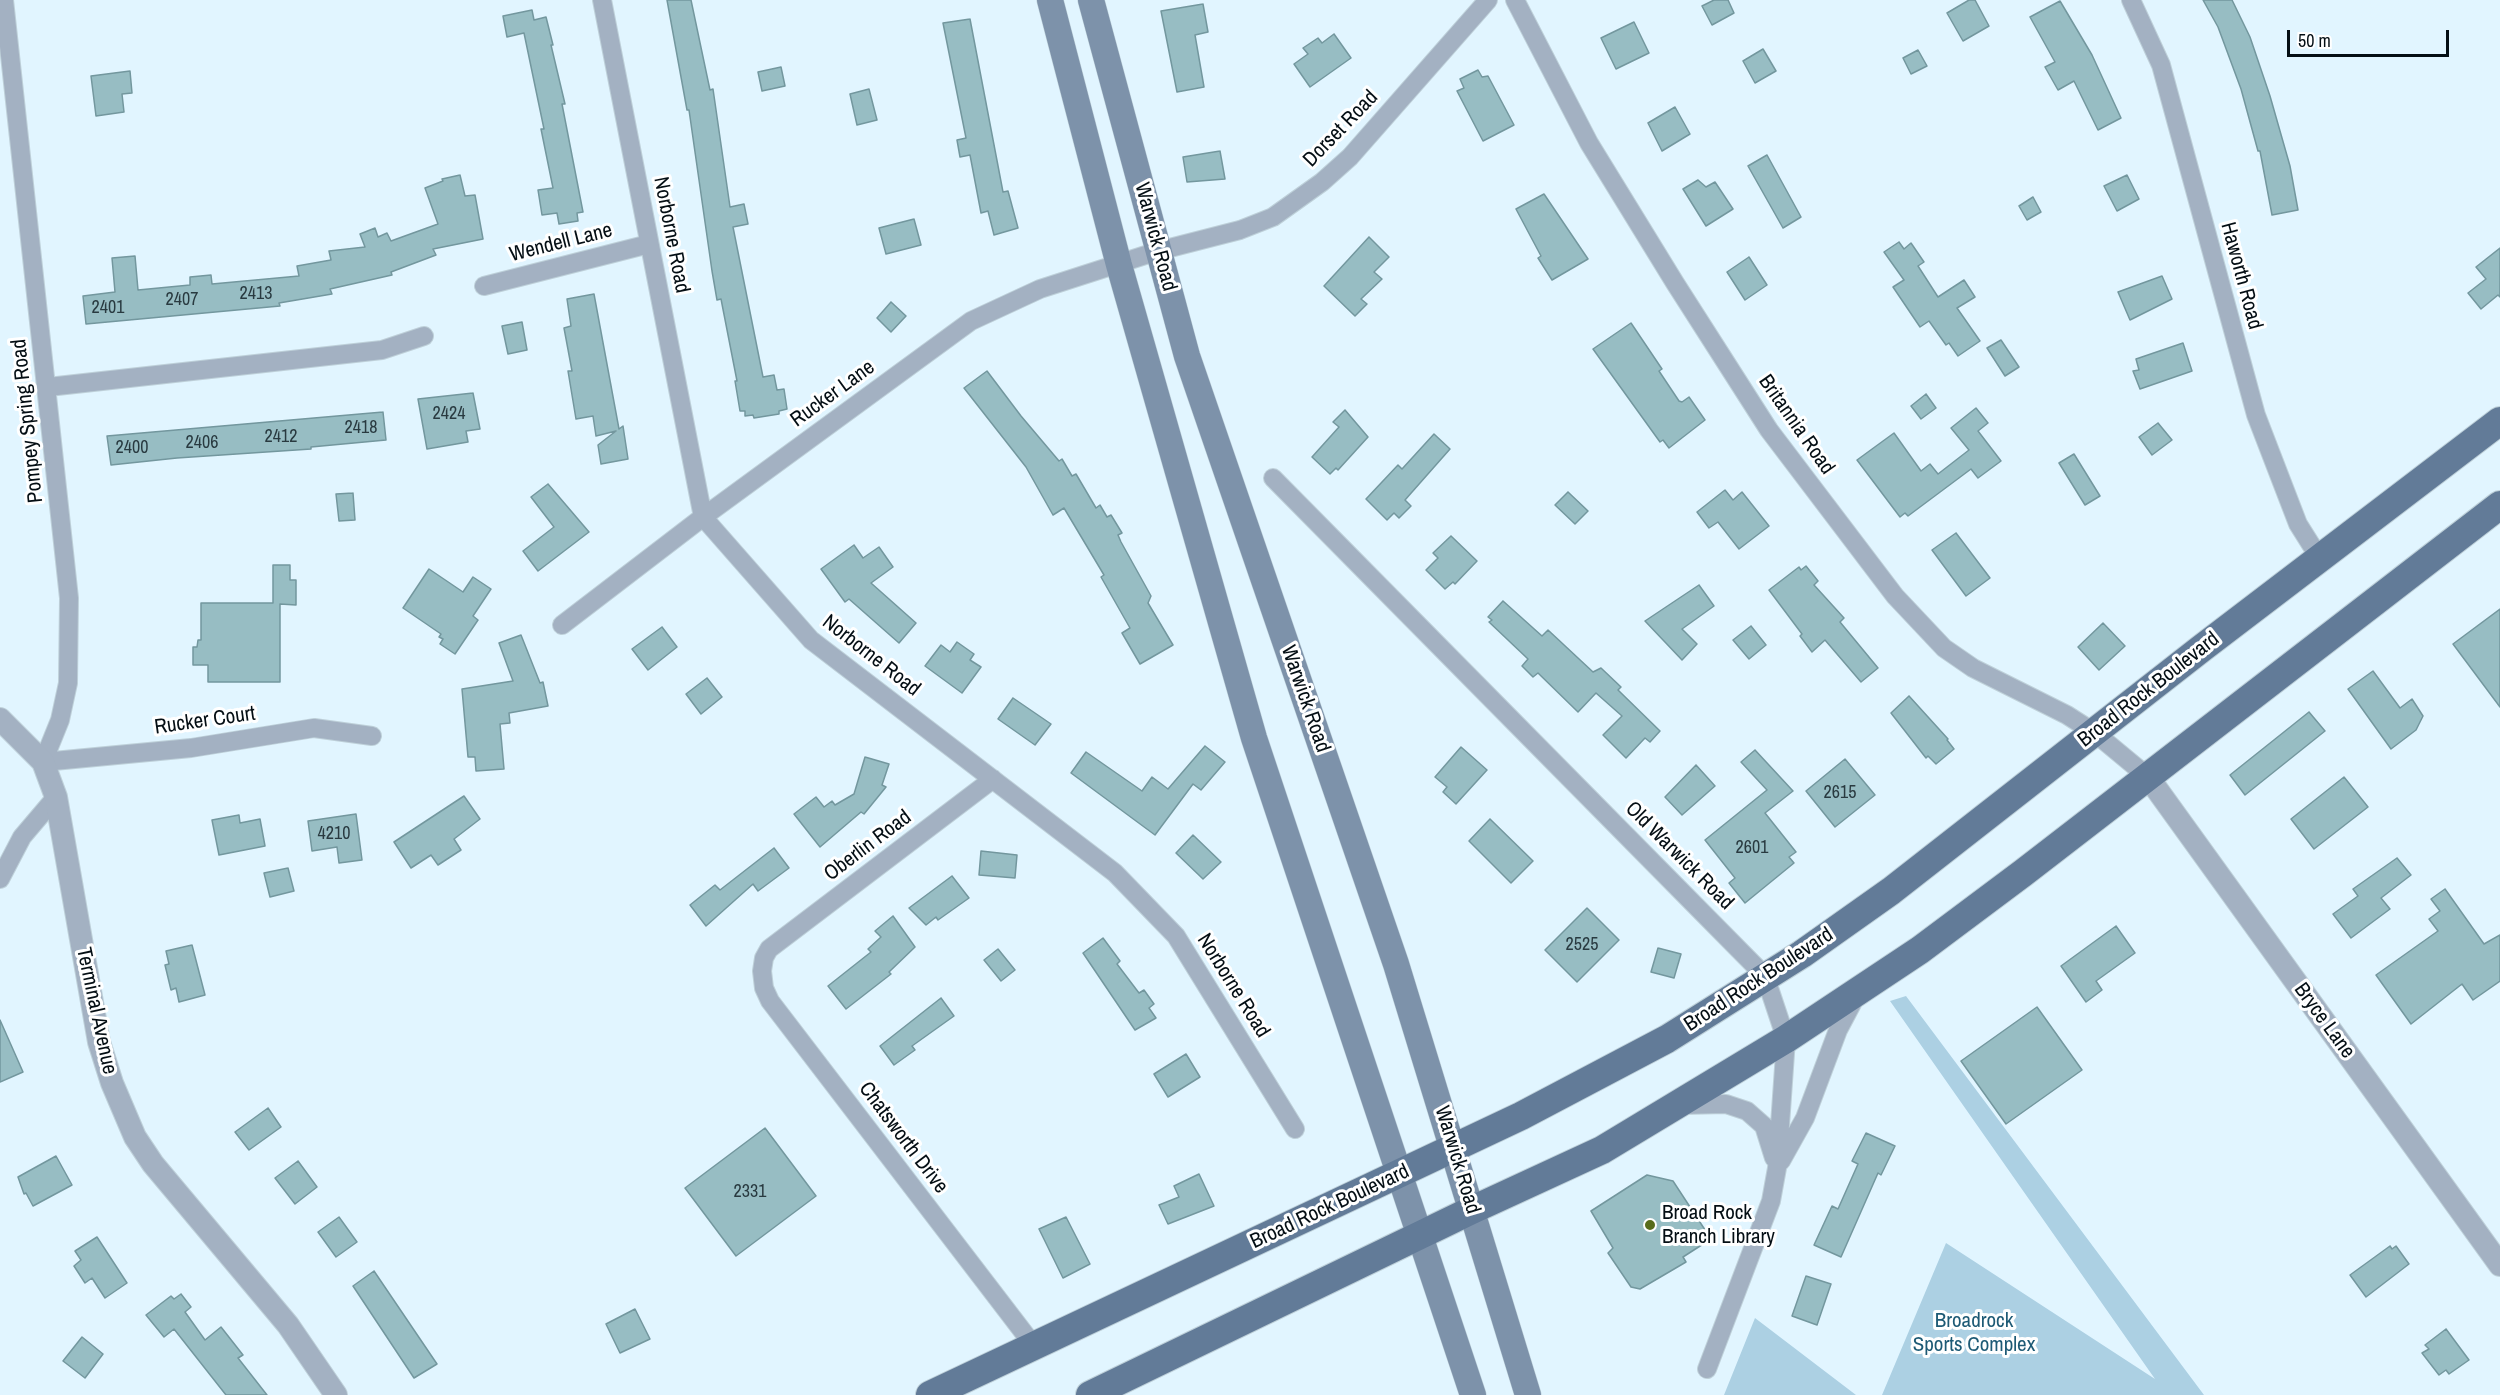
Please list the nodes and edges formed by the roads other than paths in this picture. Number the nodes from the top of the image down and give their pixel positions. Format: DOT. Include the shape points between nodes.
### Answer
graph roads {
  1 [pos="4,0"];
  2 [pos="602,0"];
  3 [pos="1050,0"];
  4 [pos="1091,0"];
  5 [pos="1488,0"];
  6 [pos="1515,0"];
  7 [pos="2131,0"];
  8 [pos="649,244"];
  9 [pos="1158,251"];
  10 [pos="1119,265"];
  11 [pos="484,286"];
  12 [pos="424,336"];
  13 [pos="48,387"];
  14 [pos="2500,421"];
  15 [pos="1274,478"];
  16 [pos="2500,505"];
  17 [pos="703,517"];
  18 [pos="2320,559"];
  19 [pos="562,625"];
  20 [pos="0,719"];
  21 [pos="2095,733"];
  22 [pos="372,736"];
  23 [pos="43,762"];
  24 [pos="2148,777"];
  25 [pos="993,779"];
  26 [pos="56,797"];
  27 [pos="0,879"];
  28 [pos="769,949"];
  29 [pos="1765,976"];
  30 [pos="1858,992"];
  31 [pos="1786,1039"];
  32 [pos="1681,1105"];
  33 [pos="1295,1129"];
  34 [pos="1454,1148"];
  35 [pos="1777,1168"];
  36 [pos="1398,1175"];
  37 [pos="1472,1210"];
  38 [pos="1420,1235"];
  39 [pos="2500,1265"];
  40 [pos="1034,1346"];
  41 [pos="1707,1369"];
  42 [pos="336,1395"];
  43 [pos="930,1395"];
  44 [pos="1090,1395"];
  45 [pos="1473,1395"];
  46 [pos="1528,1395"];
  1 -- 13 [label="street, Pompey Spring Road"];
  2 -- 8 [label="street, Norborne Road"];
  3 -- 10 [label="main road, Warwick Road"];
  4 -- 9 [label="main road, Warwick Road"];
  5 -- 9 [label="street, Dorset Road" via="1350,157 1322,182 1273,217 1240,230"];
  6 -- 21 [label="street, Britannia Road" via="1589,143 1675,284 1769,430 1895,596 1944,648 1973,668"];
  7 -- 18 [label="street, Haworth Road" via="2161,65 2256,415 2298,524"];
  8 -- 11 [label="street, Wendell Lane"];
  8 -- 17 [label="street, Norborne Road"];
  9 -- 10 [label="street, Rucker Lane"];
  9 -- 34 [label="main road, Warwick Road" via="1187,356 1396,964"];
  10 -- 17 [label="street, Rucker Lane" via="1040,289 971,321"];
  10 -- 36 [label="main road, Warwick Road" via="1254,738"];
  12 -- 13 [label="street" via="382,350"];
  13 -- 23 [label="street, Pompey Spring Road" via="69,597 70,648 60,720"];
  14 -- 18 [label="main road, Broad Rock Boulevard"];
  15 -- 29 [label="street, Old Warwick Road"];
  16 -- 24 [label="main road"];
  17 -- 19 [label="street, Rucker Lane"];
  17 -- 25 [label="street, Norborne Road" via="811,640"];
  18 -- 21 [label="main road, Broad Rock Boulevard"];
  20 -- 23 [label="street, Terminal Avenue"];
  21 -- 24 [label="street, Britannia Road"];
  21 -- 29 [label="main road, Broad Rock Boulevard" via="1891,891"];
  22 -- 23 [label="street, Rucker Court" via="314,728 191,748"];
  23 -- 26 [label="street, Terminal Avenue"];
  24 -- 30 [label="main road" via="1928,944"];
  24 -- 39 [label="street, Bryce Lane"];
  25 -- 28 [label="street, Oberlin Road"];
  25 -- 33 [label="street, Norborne Road" via="1115,873 1176,936"];
  26 -- 27 [label="street" via="22,837"];
  26 -- 42 [label="street, Terminal Avenue" via="99,1042 135,1137 153,1164 281,1315"];
  28 -- 40 [label="street, Chatsworth Drive" via="762,971 770,1001"];
  29 -- 31 [label="street, Old Warwick Road"];
  29 -- 34 [label="main road, Broad Rock Boulevard" via="1667,1040"];
  30 -- 31 [label="main road"];
  30 -- 35 [label="street" via="1838,1030 1805,1118"];
  31 -- 32 [label="main road"];
  31 -- 35 [label="street, Old Warwick Road"];
  32 -- 35 [label="street" via="1726,1104 1752,1114 1764,1126"];
  32 -- 37 [label="main road" via="1602,1150"];
  34 -- 36 [label="main road, Broad Rock Boulevard"];
  34 -- 37 [label="main road, Warwick Road"];
  35 -- 41 [label="street, Old Warwick Road" via="1771,1201"];
  36 -- 38 [label="main road, Warwick Road"];
  36 -- 40 [label="main road, Broad Rock Boulevard"];
  37 -- 38 [label="main road"];
  37 -- 46 [label="main road, Warwick Road"];
  38 -- 44 [label="main road"];
  38 -- 45 [label="main road, Warwick Road"];
  40 -- 43 [label="main road, Broad Rock Boulevard"];
}
